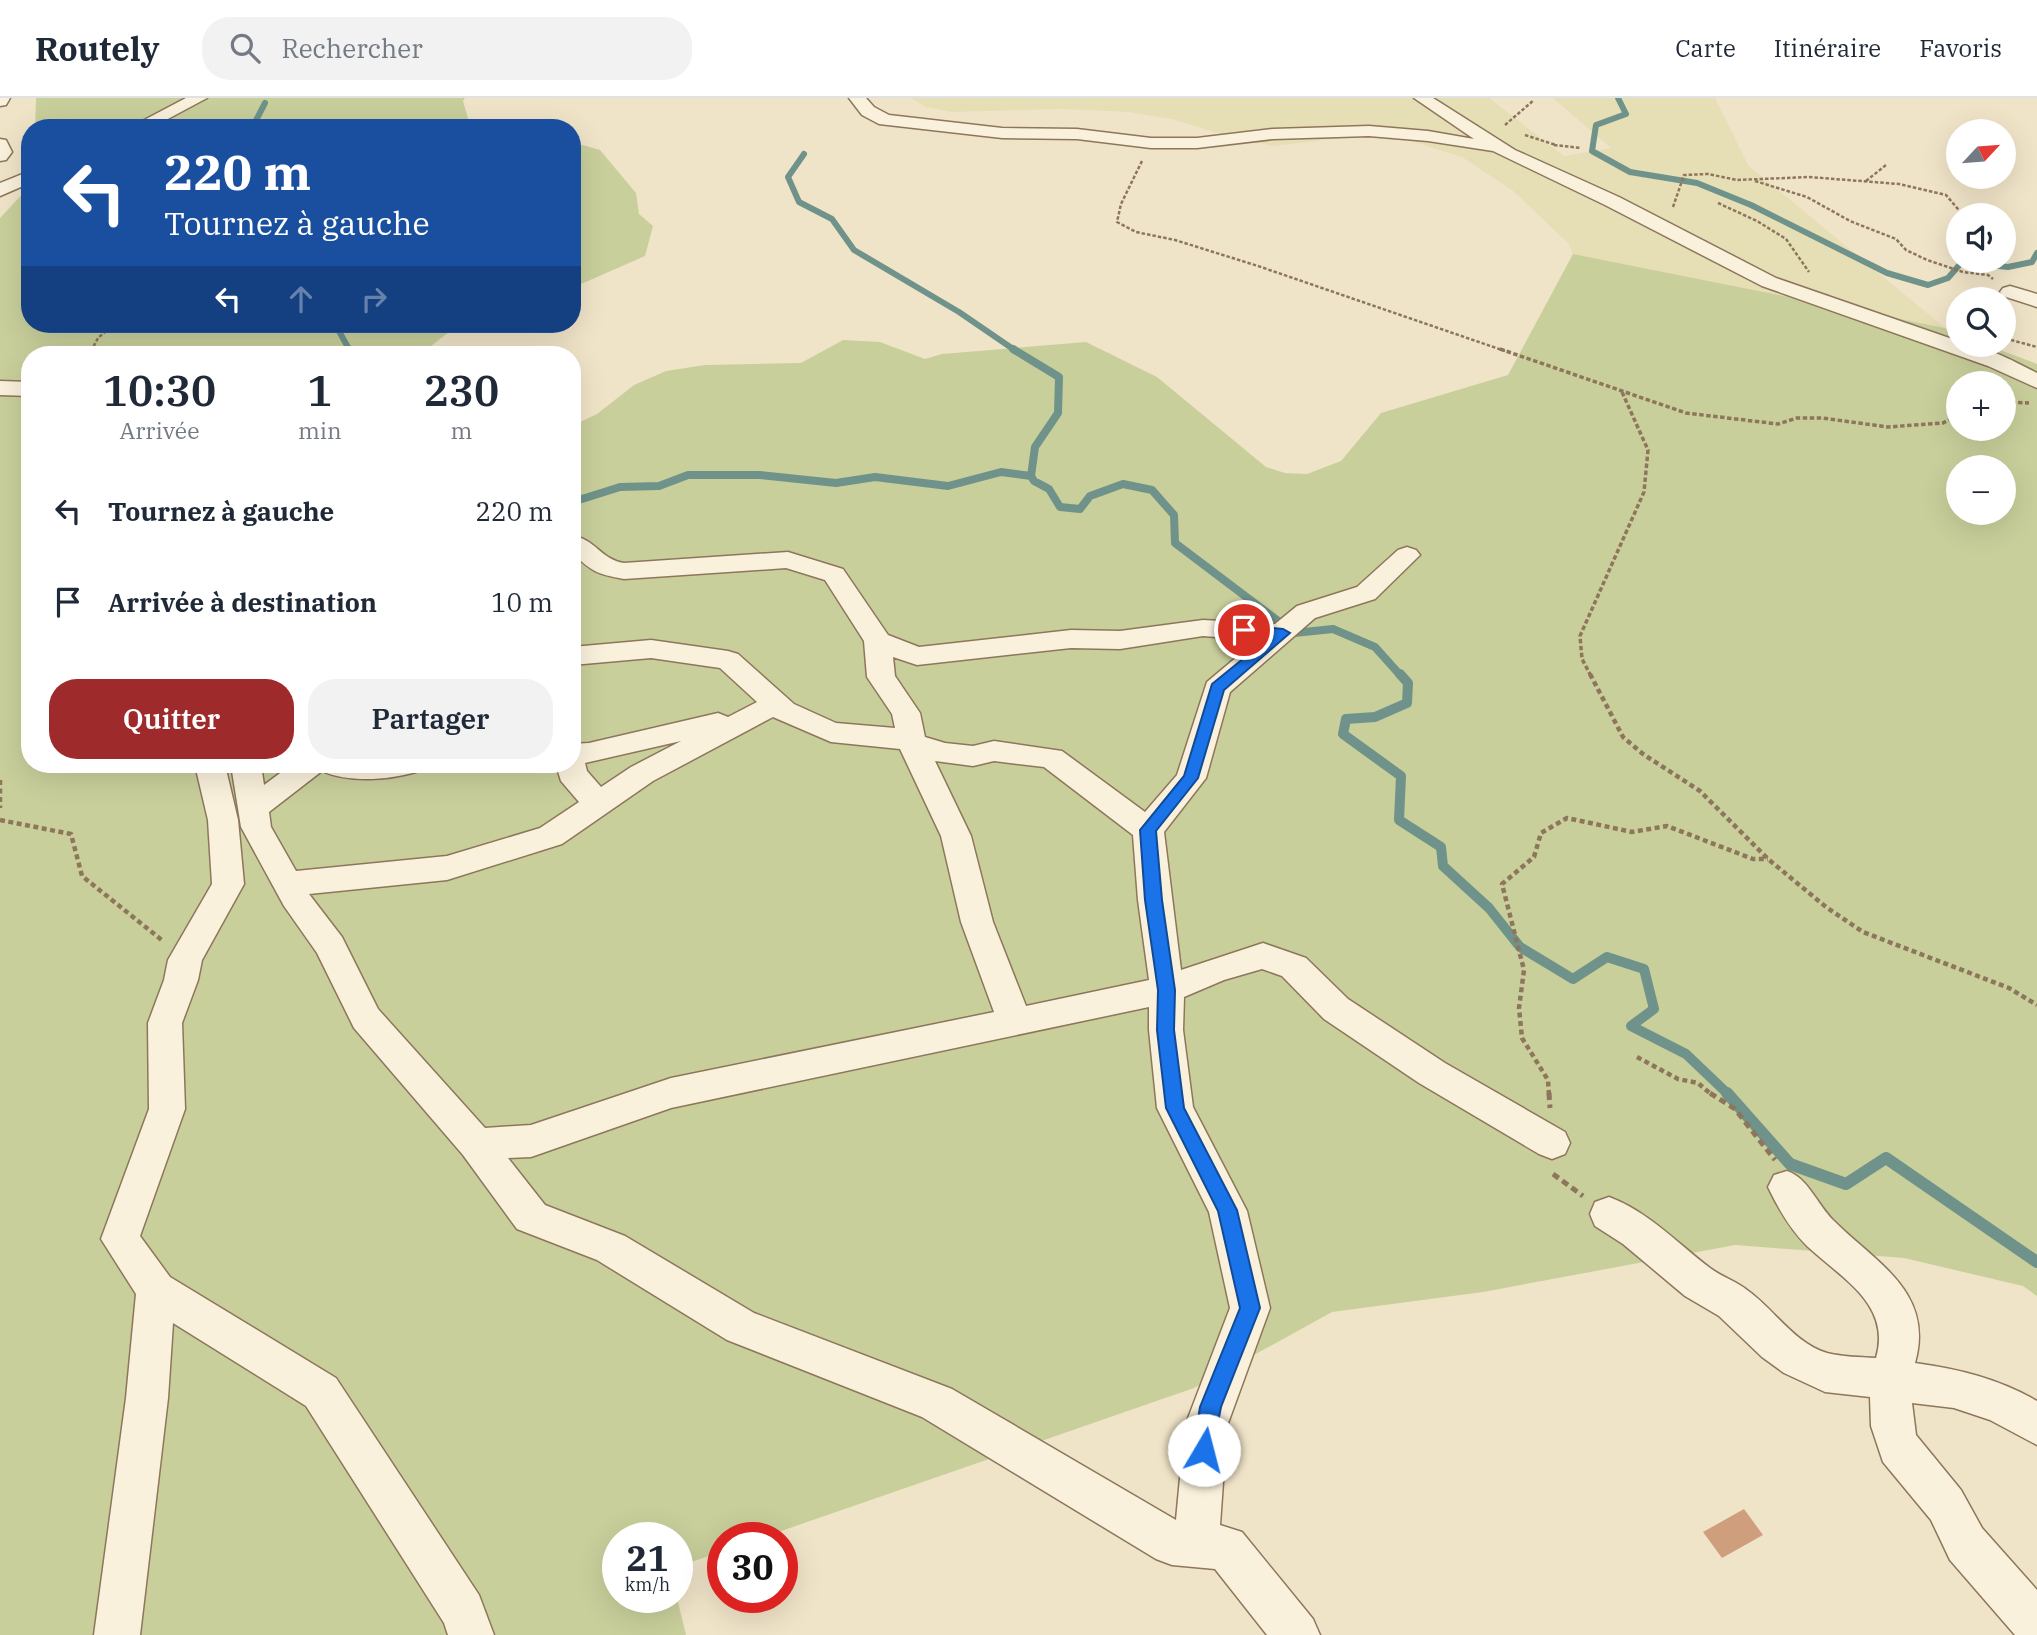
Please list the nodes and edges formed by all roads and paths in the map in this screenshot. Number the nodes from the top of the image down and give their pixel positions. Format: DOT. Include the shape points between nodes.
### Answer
graph roads {
  1 [pos="199,98"];
  2 [pos="857,98"];
  3 [pos="1422,98"];
  4 [pos="1534,100"];
  5 [pos="155,119"];
  6 [pos="1151,143"];
  7 [pos="0,144"];
  8 [pos="1492,144"];
  9 [pos="0,156"];
  10 [pos="1886,165"];
  11 [pos="21,180"];
  12 [pos="1755,180"];
  13 [pos="1866,182"];
  14 [pos="0,190"];
  15 [pos="1718,203"];
  16 [pos="1954,203"];
  17 [pos="1645,218"];
  18 [pos="1815,278"];
  19 [pos="2004,287"];
  20 [pos="2016,294"];
  21 [pos="2037,301"];
  22 [pos="2016,342"];
  23 [pos="2037,347"];
  24 [pos="2036,380"];
  25 [pos="0,388"];
  26 [pos="21,389"];
  27 [pos="1622,391"];
  28 [pos="2016,403"];
  29 [pos="2037,404"];
  30 [pos="1946,421"];
  31 [pos="581,548"];
  32 [pos="1407,555"];
  33 [pos="1283,633"];
  34 [pos="878,641"];
  35 [pos="581,655"];
  36 [pos="765,710"];
  37 [pos="912,743"];
  38 [pos="581,753"];
  39 [pos="212,773"];
  40 [pos="247,773"];
  41 [pos="300,773"];
  42 [pos="572,773"];
  43 [pos="0,780"];
  44 [pos="598,804"];
  45 [pos="0,808"];
  46 [pos="252,808"];
  47 [pos="0,820"];
  48 [pos="1148,830"];
  49 [pos="1768,859"];
  50 [pos="288,884"];
  51 [pos="186,960"];
  52 [pos="1167,990"];
  53 [pos="2037,1005"];
  54 [pos="1015,1023"];
  55 [pos="1637,1057"];
  56 [pos="1552,1143"];
  57 [pos="476,1144"];
  58 [pos="1787,1187"];
  59 [pos="1609,1214"];
  60 [pos="156,1290"];
  61 [pos="1891,1380"];
  62 [pos="2037,1424"];
  63 [pos="1196,1546"];
  64 [pos="2037,1625"];
  65 [pos="117,1635"];
  66 [pos="471,1635"];
  67 [pos="1297,1635"];
  1 -- 5 [label="street"];
  2 -- 6 [label="street" via="885,120"];
  3 -- 8 [label="street"];
  4 -- 8 [label="path"];
  6 -- 8 [label="street" via="1369,131"];
  6 -- 27 [label="path" via="1116,222"];
  7 -- 9 [label="street"];
  8 -- 17 [label="street"];
  10 -- 13 [label="path"];
  11 -- 14 [label="street"];
  12 -- 13 [label="path" via="1809,177"];
  12 -- 17 [label="path" via="1684,175 1673,207 1653,211"];
  12 -- 19 [label="path" via="1807,197 1896,239 1927,260 1988,275"];
  13 -- 16 [label="path" via="1933,191"];
  15 -- 18 [label="path" via="1790,242 1802,266"];
  17 -- 24 [label="street" via="1769,282 1996,361"];
  20 -- 21 [label="street"];
  22 -- 23 [label="path"];
  25 -- 26 [label="street"];
  27 -- 30 [label="path" via="1686,413 1778,424 1807,417 1888,427"];
  27 -- 49 [label="path" via="1648,450 1644,492 1580,636 1582,659 1623,737 1700,792"];
  28 -- 29 [label="path"];
  31 -- 34 [label="street" via="604,568 624,571 800,564 834,575"];
  32 -- 33 [label="street" via="1366,593 1306,612"];
  33 -- 34 [label="street" via="1203,628 1120,640 1071,639 917,656"];
  33 -- 48 [label="street" via="1217,688 1191,778"];
  34 -- 37 [label="street" via="881,677 906,713"];
  35 -- 36 [label="street" via="651,649 728,660"];
  36 -- 37 [label="street" via="784,711 831,732"];
  36 -- 38 [label="street"];
  36 -- 44 [label="street" via="642,774"];
  37 -- 48 [label="street" via="943,753 973,756 994,751 1052,758"];
  37 -- 54 [label="street" via="956,836 977,922"];
  39 -- 51 [label="street" via="223,820 229,884"];
  40 -- 46 [label="street"];
  41 -- 46 [label="street"];
  42 -- 44 [label="street"];
  43 -- 45 [label="path"];
  44 -- 50 [label="street" via="551,836 447,867"];
  46 -- 50 [label="street" via="256,827"];
  47 -- 51 [label="path" via="71,834 82,876"];
  48 -- 52 [label="street"];
  49 -- 53 [label="path" via="1863,932 2009,988"];
  49 -- 56 [label="path" via="1753,859 1667,826 1632,832 1567,818 1541,833 1534,857 1502,884 1524,970 1518,1008 1522,1038 1548,1080"];
  50 -- 57 [label="street" via="330,946 366,1018"];
  51 -- 60 [label="street" via="165,1023 167,1109 120,1239"];
  52 -- 54 [label="street"];
  52 -- 56 [label="street" via="1263,956 1294,967 1336,1009 1432,1073"];
  52 -- 63 [label="street" via="1166,1030 1175,1108 1228,1210 1250,1308 1206,1426"];
  54 -- 57 [label="street" via="671,1093 531,1141"];
  55 -- 58 [label="path" via="1678,1079 1698,1083 1735,1109 1781,1169"];
  56 -- 59 [label="path" via="1550,1173"];
  57 -- 63 [label="street" via="531,1217 611,1248 741,1327 937,1404 1172,1544"];
  58 -- 61 [label="street" via="1819,1232 1892,1302 1899,1326"];
  59 -- 61 [label="street" via="1712,1292 1734,1302 1754,1325 1805,1365 1825,1373"];
  60 -- 65 [label="street"];
  60 -- 66 [label="street" via="321,1392 463,1611"];
  61 -- 62 [label="street" via="1970,1392"];
  61 -- 64 [label="street" via="1892,1426 1898,1447 1946,1505 1966,1544"];
  63 -- 67 [label="street" via="1226,1548"];
}
